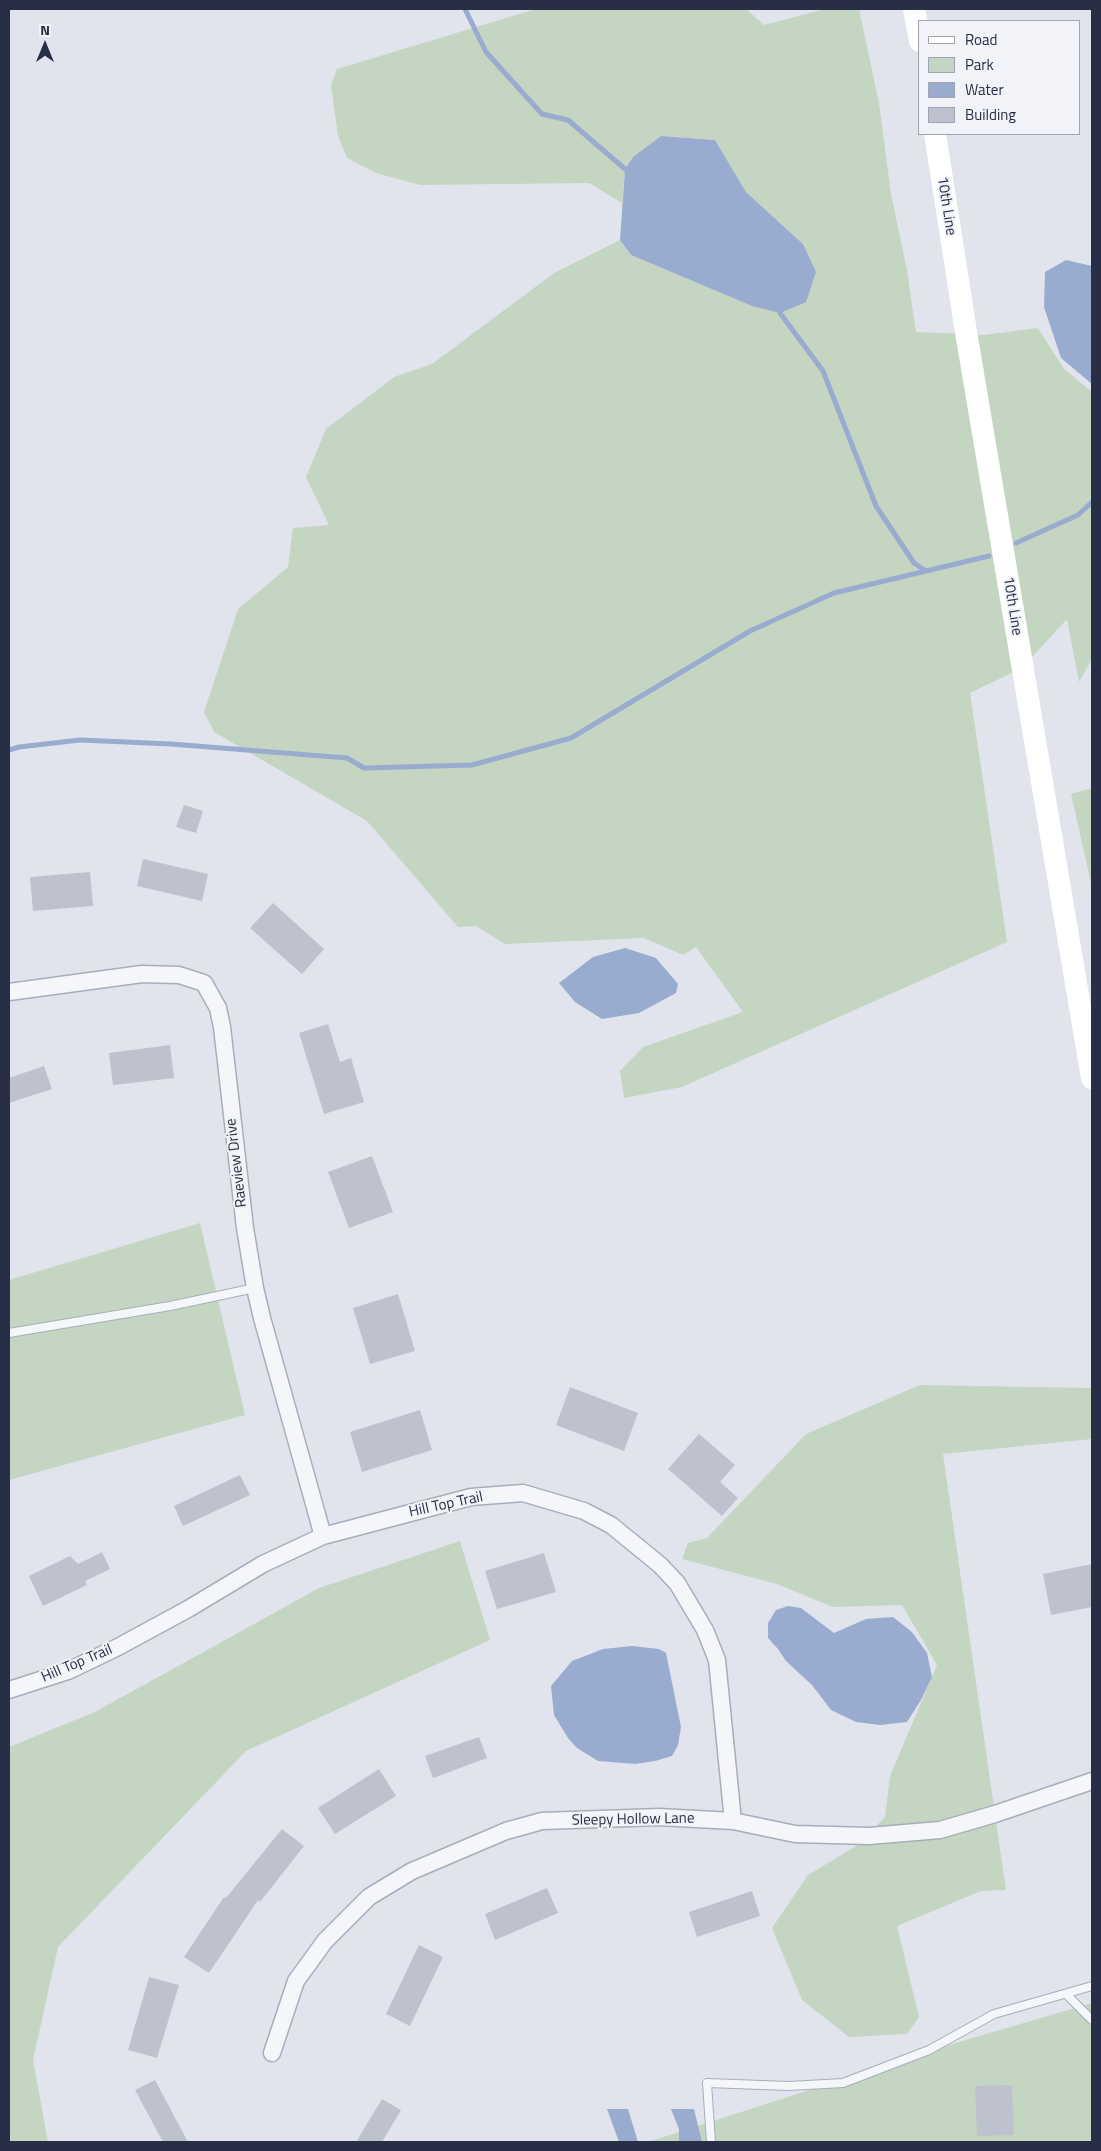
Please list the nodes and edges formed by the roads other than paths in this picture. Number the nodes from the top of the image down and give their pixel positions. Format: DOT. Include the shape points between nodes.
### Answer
graph roads {
  1 [pos="914,9"];
  2 [pos="918,30"];
  3 [pos="935,135"];
  4 [pos="9,992"];
  5 [pos="1092,1078"];
  6 [pos="255,1288"];
  7 [pos="9,1334"];
  8 [pos="322,1536"];
  9 [pos="9,1690"];
  10 [pos="1092,1781"];
  11 [pos="733,1821"];
  12 [pos="1092,1986"];
  13 [pos="1066,1994"];
  14 [pos="1092,2020"];
  15 [pos="272,2053"];
  16 [pos="711,2142"];
  1 -- 2 [label="main road"];
  3 -- 5 [label="main road, 10th Line"];
  4 -- 6 [label="street, Raeview Drive" via="142,974 179,975 204,983 218,1008 222,1027"];
  6 -- 7 [label="lane"];
  6 -- 8 [label="street, Raeview Drive"];
  8 -- 9 [label="street, Hill Top Trail" via="263,1564 188,1610 118,1647 68,1671"];
  8 -- 11 [label="street, Hill Top Trail" via="471,1497 523,1493 584,1511 611,1524 677,1583 705,1630 717,1660"];
  10 -- 11 [label="street, Sleepy Hollow Lane" via="940,1830 868,1836 795,1834"];
  11 -- 15 [label="street, Sleepy Hollow Lane" via="659,1817 542,1822 498,1834 412,1870 369,1897 325,1941 296,1982"];
  12 -- 13 [label="lane"];
  13 -- 14 [label="lane"];
  13 -- 16 [label="lane" via="994,2014 930,2050 843,2083 789,2086 707,2083"];
}
